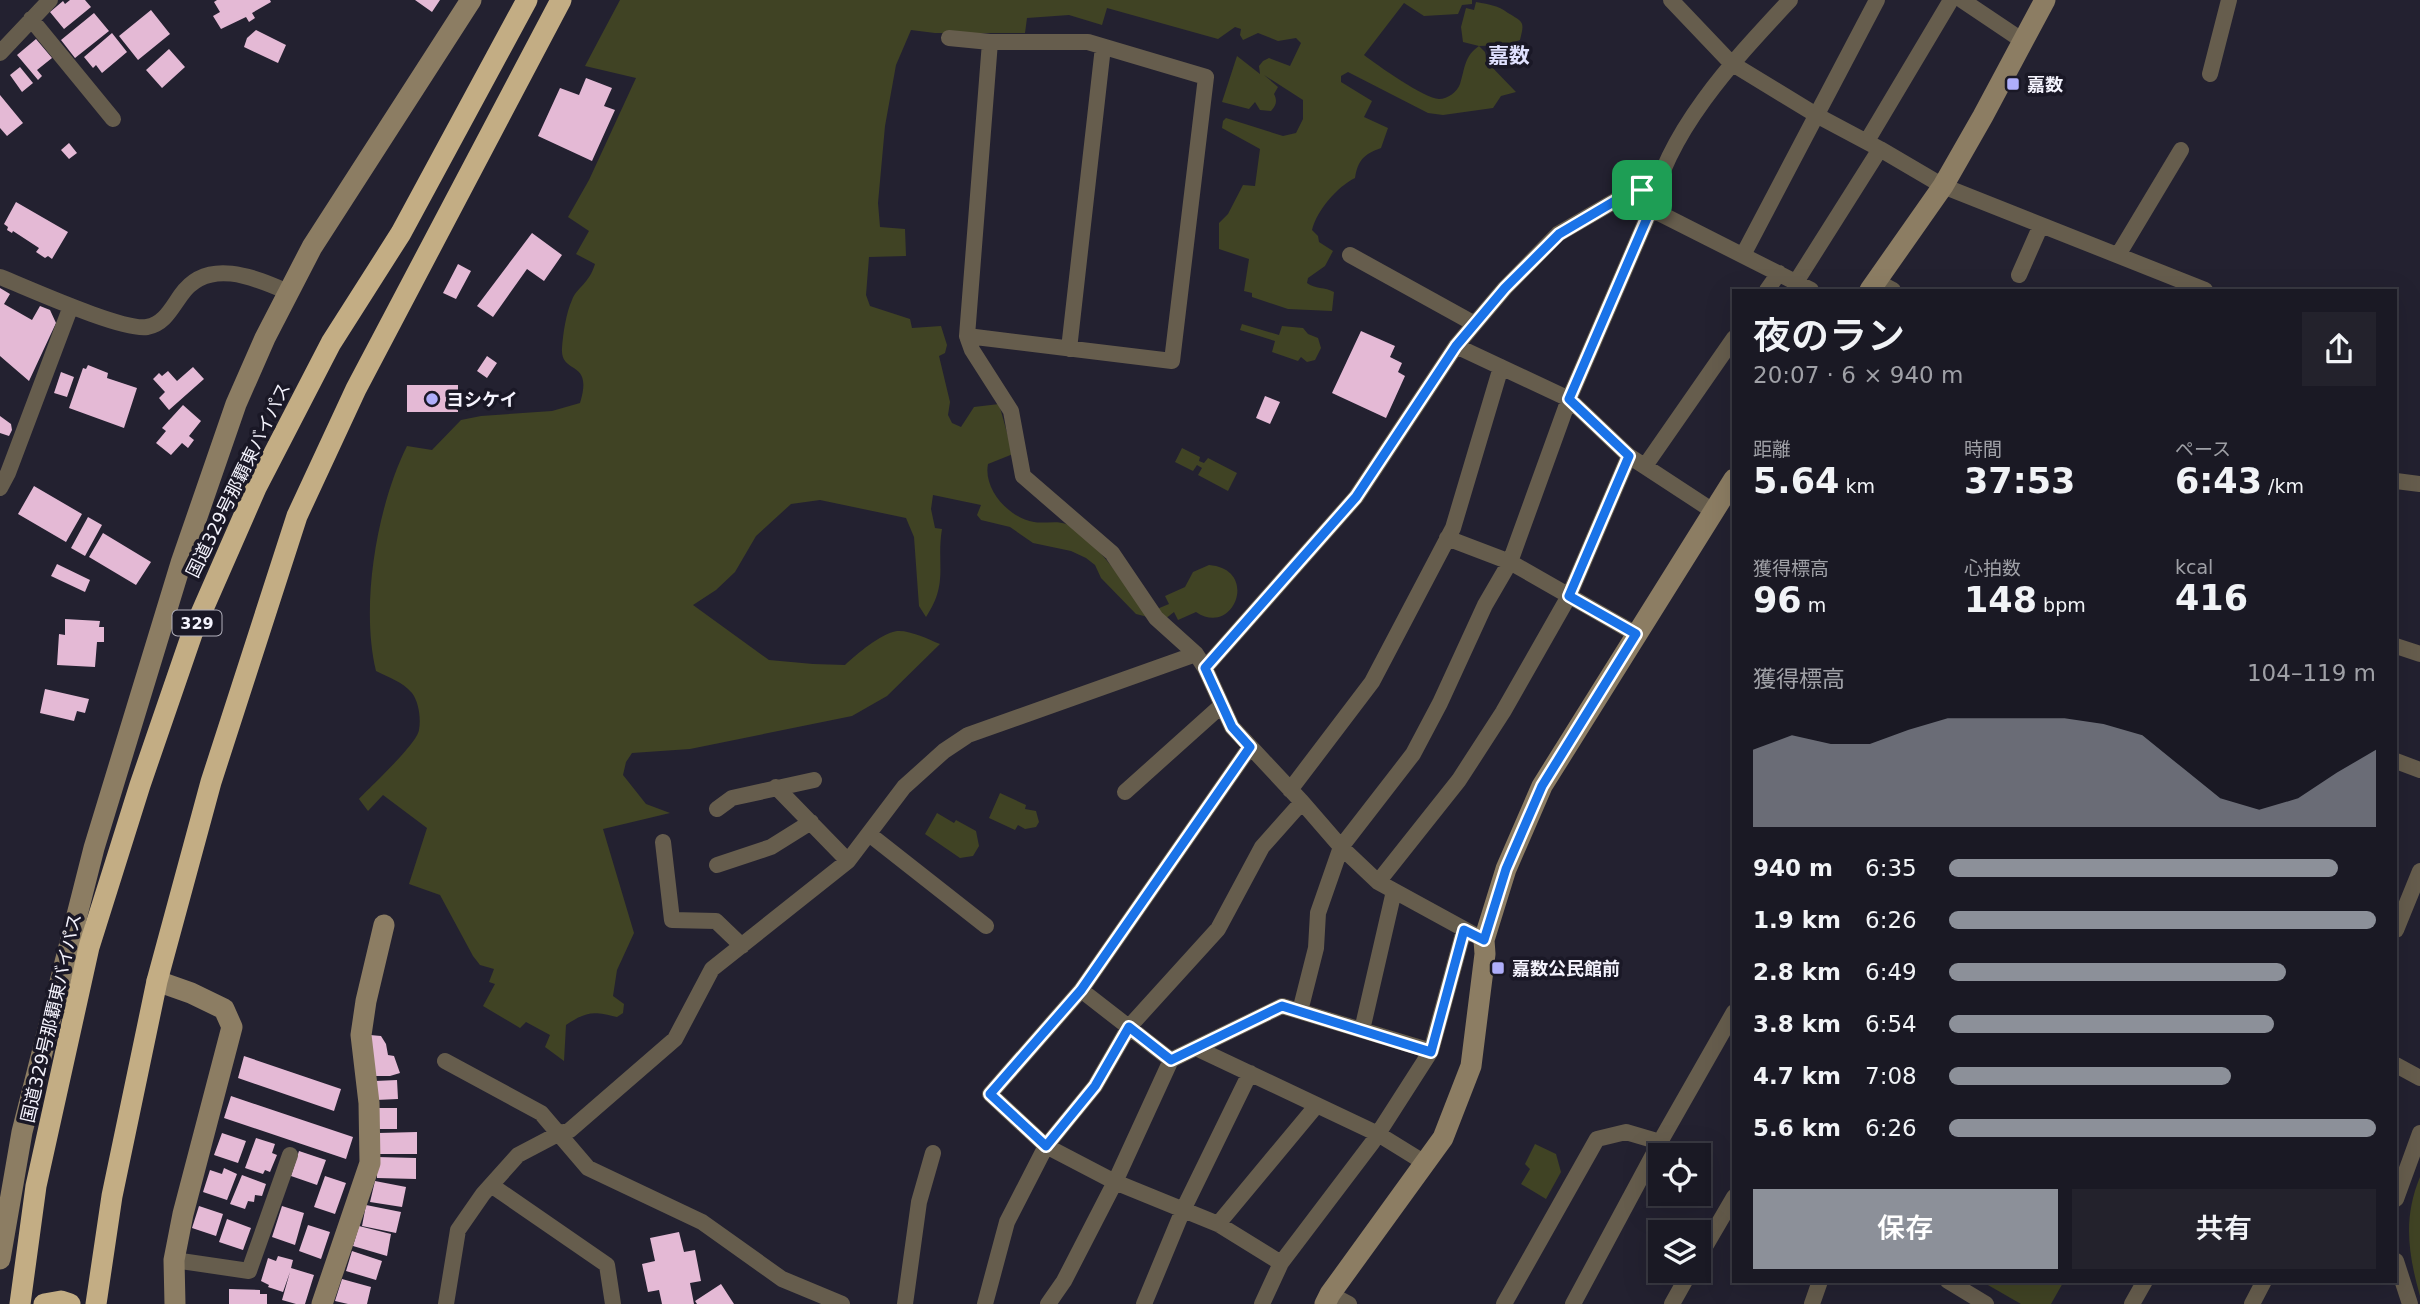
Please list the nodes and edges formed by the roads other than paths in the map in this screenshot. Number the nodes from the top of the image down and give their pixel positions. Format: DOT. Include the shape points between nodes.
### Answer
graph roads {
  1 [pos="50,0"];
  2 [pos="471,0"];
  3 [pos="527,0"];
  4 [pos="561,0"];
  5 [pos="1671,0"];
  6 [pos="1790,0"];
  7 [pos="1877,0"];
  8 [pos="1951,0"];
  9 [pos="1962,0"];
  10 [pos="2045,0"];
  11 [pos="2229,0"];
  12 [pos="32,19"];
  13 [pos="949,38"];
  14 [pos="2023,41"];
  15 [pos="990,42"];
  16 [pos="1103,47"];
  17 [pos="0,53"];
  18 [pos="1731,63"];
  19 [pos="2210,75"];
  20 [pos="1818,116"];
  21 [pos="113,118"];
  22 [pos="1873,145"];
  23 [pos="2181,150"];
  24 [pos="1655,186"];
  25 [pos="1943,186"];
  26 [pos="1651,209"];
  27 [pos="2041,225"];
  28 [pos="2118,254"];
  29 [pos="1350,255"];
  30 [pos="1743,255"];
  31 [pos="1779,273"];
  32 [pos="2019,275"];
  33 [pos="0,277"];
  34 [pos="1796,282"];
  35 [pos="1880,287"];
  36 [pos="1768,289"];
  37 [pos="1809,289"];
  38 [pos="2202,289"];
  39 [pos="288,292"];
  40 [pos="71,306"];
  41 [pos="1473,323"];
  42 [pos="967,336"];
  43 [pos="1732,341"];
  44 [pos="1456,346"];
  45 [pos="1069,349"];
  46 [pos="1501,367"];
  47 [pos="1569,399"];
  48 [pos="1629,456"];
  49 [pos="1645,466"];
  50 [pos="2397,481"];
  51 [pos="1732,482"];
  52 [pos="2420,484"];
  53 [pos="0,488"];
  54 [pos="1713,511"];
  55 [pos="1447,538"];
  56 [pos="1510,562"];
  57 [pos="1569,596"];
  58 [pos="1636,634"];
  59 [pos="2397,646"];
  60 [pos="2420,654"];
  61 [pos="1201,661"];
  62 [pos="1222,705"];
  63 [pos="1250,747"];
  64 [pos="2397,761"];
  65 [pos="2420,770"];
  66 [pos="814,780"];
  67 [pos="776,787"];
  68 [pos="1290,790"];
  69 [pos="1125,792"];
  70 [pos="1302,802"];
  71 [pos="717,809"];
  72 [pos="811,822"];
  73 [pos="869,834"];
  74 [pos="663,842"];
  75 [pos="1340,847"];
  76 [pos="848,861"];
  77 [pos="717,865"];
  78 [pos="2420,872"];
  79 [pos="1378,882"];
  80 [pos="1394,891"];
  81 [pos="384,925"];
  82 [pos="986,926"];
  83 [pos="2397,928"];
  84 [pos="1464,930"];
  85 [pos="1484,940"];
  86 [pos="742,946"];
  87 [pos="157,981"];
  88 [pos="1081,990"];
  89 [pos="1300,1011"];
  90 [pos="1732,1018"];
  91 [pos="1129,1027"];
  92 [pos="1362,1030"];
  93 [pos="1196,1048"];
  94 [pos="1431,1052"];
  95 [pos="1171,1060"];
  96 [pos="445,1061"];
  97 [pos="2397,1066"];
  98 [pos="1250,1073"];
  99 [pos="2420,1078"];
  100 [pos="1317,1105"];
  101 [pos="2420,1133"];
  102 [pos="558,1134"];
  103 [pos="1378,1134"];
  104 [pos="1660,1142"];
  105 [pos="1046,1146"];
  106 [pos="933,1153"];
  107 [pos="290,1155"];
  108 [pos="1425,1163"];
  109 [pos="1115,1182"];
  110 [pos="491,1185"];
  111 [pos="2397,1196"];
  112 [pos="1732,1200"];
  113 [pos="1183,1210"];
  114 [pos="1218,1224"];
  115 [pos="1711,1236"];
  116 [pos="0,1259"];
  117 [pos="174,1260"];
  118 [pos="1281,1263"];
  119 [pos="2397,1264"];
  120 [pos="1684,1283"];
  121 [pos="1819,1283"];
  122 [pos="1951,1283"];
  123 [pos="2144,1283"];
  124 [pos="2263,1283"];
  125 [pos="1335,1301"];
  126 [pos="1054,1302"];
  127 [pos="1576,1303"];
  128 [pos="20,1304"];
  129 [pos="44,1304"];
  130 [pos="69,1304"];
  131 [pos="96,1304"];
  132 [pos="175,1304"];
  133 [pos="322,1304"];
  134 [pos="446,1304"];
  135 [pos="614,1304"];
  136 [pos="842,1304"];
  137 [pos="905,1304"];
  138 [pos="985,1304"];
  139 [pos="1144,1304"];
  140 [pos="1262,1304"];
  141 [pos="1504,1304"];
  142 [pos="1672,1304"];
  143 [pos="1812,1304"];
  144 [pos="1986,1304"];
  145 [pos="2132,1304"];
  146 [pos="2252,1304"];
  147 [pos="2410,1304"];
  1 -- 12 [label="street"];
  2 -- 39 [label="street" via="312,247"];
  3 -- 128 [label="highway, 国道329号那覇東バイパス / 329" via="401,233 331,343 256,488 192,634 89,947 36,1186"];
  4 -- 87 [label="highway" via="356,389 298,516 211,782"];
  5 -- 18 [label="street"];
  6 -- 18 [label="street"];
  7 -- 20 [label="street"];
  8 -- 22 [label="street"];
  9 -- 14 [label="street"];
  10 -- 14 [label="street"];
  11 -- 19 [label="street"];
  12 -- 17 [label="street"];
  12 -- 21 [label="street"];
  13 -- 15 [label="street"];
  14 -- 25 [label="street"];
  15 -- 16 [label="street" via="1088,42"];
  15 -- 42 [label="street"];
  16 -- 45 [label="street"];
  16 -- 45 [label="street" via="1206,77 1205,87 1172,361"];
  18 -- 20 [label="street"];
  18 -- 24 [label="street" via="1691,120"];
  20 -- 22 [label="street"];
  20 -- 30 [label="street"];
  22 -- 25 [label="street"];
  22 -- 34 [label="street"];
  23 -- 28 [label="street"];
  24 -- 26 [label="street"];
  24 -- 41 [label="street" via="1620,198 1559,234"];
  25 -- 27 [label="street"];
  25 -- 35 [label="street"];
  26 -- 30 [label="street"];
  26 -- 47 [label="street"];
  27 -- 28 [label="street"];
  27 -- 32 [label="street"];
  28 -- 38 [label="street"];
  29 -- 41 [label="street"];
  30 -- 31 [label="street"];
  31 -- 34 [label="street"];
  31 -- 36 [label="street"];
  33 -- 40 [label="street"];
  34 -- 37 [label="street"];
  39 -- 40 [label="street" via="232,272 211,274 183,292 161,322 146,327"];
  39 -- 116 [label="street" via="236,404 181,563 98,835 22,1132"];
  40 -- 53 [label="street"];
  41 -- 44 [label="street"];
  42 -- 45 [label="street"];
  42 -- 61 [label="street" via="1011,411 1023,476 1112,553 1156,618"];
  43 -- 49 [label="street"];
  44 -- 46 [label="street"];
  44 -- 61 [label="street" via="1356,497"];
  46 -- 47 [label="street"];
  46 -- 55 [label="street"];
  47 -- 48 [label="street"];
  47 -- 56 [label="street"];
  48 -- 49 [label="street"];
  48 -- 57 [label="street"];
  49 -- 54 [label="street"];
  50 -- 52 [label="street"];
  51 -- 54 [label="street"];
  54 -- 58 [label="street"];
  55 -- 56 [label="street"];
  55 -- 68 [label="street" via="1372,682"];
  56 -- 57 [label="street"];
  56 -- 75 [label="street" via="1413,754"];
  57 -- 58 [label="street"];
  57 -- 79 [label="street" via="1459,780"];
  58 -- 85 [label="street" via="1542,786 1506,869"];
  59 -- 60 [label="street"];
  61 -- 62 [label="street"];
  61 -- 73 [label="street" via="968,735 904,787"];
  62 -- 63 [label="street" via="1232,727"];
  62 -- 69 [label="street"];
  63 -- 68 [label="street"];
  63 -- 88 [label="street"];
  64 -- 65 [label="street"];
  66 -- 67 [label="street"];
  67 -- 71 [label="street" via="732,798"];
  67 -- 72 [label="street"];
  68 -- 70 [label="street"];
  70 -- 75 [label="street"];
  70 -- 91 [label="street" via="1262,847 1218,929"];
  72 -- 76 [label="street"];
  72 -- 77 [label="street" via="771,847"];
  73 -- 76 [label="street"];
  73 -- 82 [label="street"];
  74 -- 86 [label="street" via="672,920 716,920"];
  75 -- 79 [label="street"];
  75 -- 89 [label="street" via="1318,913"];
  76 -- 86 [label="street"];
  78 -- 83 [label="street"];
  79 -- 80 [label="street"];
  80 -- 84 [label="street"];
  80 -- 92 [label="street"];
  81 -- 133 [label="street" via="361,1035 370,1163"];
  84 -- 85 [label="street"];
  84 -- 94 [label="street"];
  85 -- 108 [label="street" via="1471,1066 1444,1138"];
  86 -- 102 [label="street" via="712,969 675,1040 570,1130"];
  87 -- 117 [label="street" via="224,1009 232,1027"];
  87 -- 131 [label="highway" via="112,1196"];
  88 -- 91 [label="street"];
  88 -- 105 [label="street" via="990,1094"];
  89 -- 92 [label="street"];
  89 -- 93 [label="street" via="1282,1006"];
  90 -- 104 [label="street"];
  91 -- 95 [label="street"];
  91 -- 105 [label="street" via="1095,1086"];
  92 -- 94 [label="street"];
  93 -- 95 [label="street"];
  93 -- 98 [label="street"];
  94 -- 103 [label="street"];
  95 -- 109 [label="street"];
  96 -- 102 [label="street" via="541,1113"];
  97 -- 99 [label="street"];
  98 -- 100 [label="street"];
  98 -- 113 [label="street"];
  100 -- 103 [label="street"];
  100 -- 114 [label="street"];
  101 -- 111 [label="street"];
  102 -- 110 [label="street" via="518,1155"];
  102 -- 136 [label="street" via="587,1168 702,1222 782,1279"];
  103 -- 108 [label="street"];
  103 -- 118 [label="street"];
  104 -- 127 [label="street"];
  104 -- 141 [label="street" via="1626,1132 1597,1139"];
  105 -- 109 [label="street"];
  105 -- 138 [label="street" via="1007,1222"];
  106 -- 137 [label="street" via="919,1202"];
  107 -- 117 [label="street" via="249,1271"];
  108 -- 125 [label="street"];
  109 -- 113 [label="street"];
  109 -- 126 [label="street"];
  110 -- 134 [label="street" via="458,1230"];
  110 -- 135 [label="street" via="607,1265"];
  112 -- 115 [label="street"];
  113 -- 114 [label="street"];
  113 -- 139 [label="street"];
  114 -- 118 [label="street"];
  117 -- 132 [label="street"];
  118 -- 140 [label="street"];
  119 -- 147 [label="street"];
  120 -- 142 [label="street"];
  121 -- 143 [label="street"];
  122 -- 144 [label="street"];
  123 -- 145 [label="street"];
  124 -- 146 [label="street"];
  129 -- 130 [label="highway"];
}
